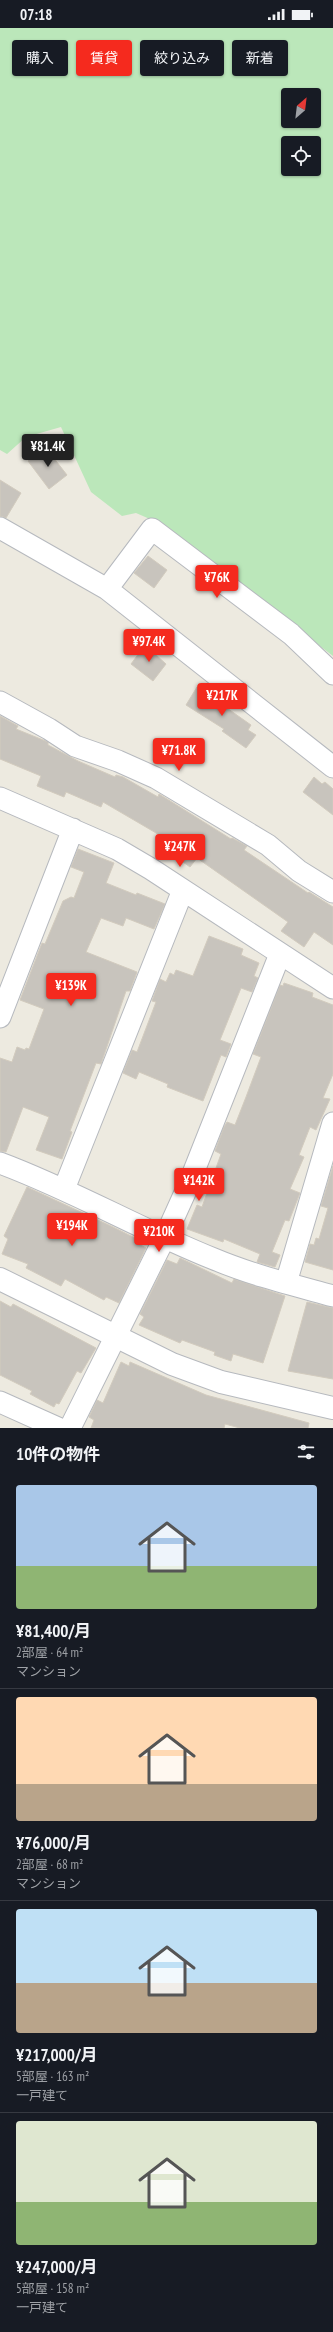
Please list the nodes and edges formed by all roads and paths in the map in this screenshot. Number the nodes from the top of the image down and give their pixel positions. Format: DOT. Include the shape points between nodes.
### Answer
graph roads {
  1 [pos="0,528"];
  2 [pos="107,589"];
  3 [pos="333,674"];
  4 [pos="0,702"];
  5 [pos="333,767"];
  6 [pos="0,798"];
  7 [pos="73,829"];
  8 [pos="183,890"];
  9 [pos="333,892"];
  10 [pos="280,954"];
  11 [pos="333,988"];
  12 [pos="0,1017"];
  13 [pos="333,1123"];
  14 [pos="0,1163"];
  15 [pos="64,1189"];
  16 [pos="165,1237"];
  17 [pos="0,1278"];
  18 [pos="286,1283"];
  19 [pos="333,1296"];
  20 [pos="116,1337"];
  21 [pos="0,1402"];
  22 [pos="333,1408"];
  23 [pos="58,1428"];
  24 [pos="70,1428"];
  1 -- 2 [label="street"];
  2 -- 3 [label="street" via="152,529 291,634"];
  2 -- 5 [label="street"];
  4 -- 9 [label="street" via="49,728 75,746 156,778 268,845 299,871"];
  6 -- 7 [label="street"];
  7 -- 8 [label="street" via="117,850"];
  7 -- 12 [label="street"];
  8 -- 10 [label="street"];
  8 -- 15 [label="street"];
  10 -- 11 [label="street"];
  10 -- 16 [label="street" via="188,1186"];
  13 -- 18 [label="street"];
  14 -- 15 [label="street"];
  15 -- 16 [label="street"];
  16 -- 18 [label="street" via="214,1259"];
  16 -- 20 [label="street"];
  17 -- 20 [label="street"];
  18 -- 19 [label="street"];
  20 -- 22 [label="street" via="172,1364 221,1382"];
  20 -- 24 [label="street"];
  21 -- 23 [label="street"];
}
